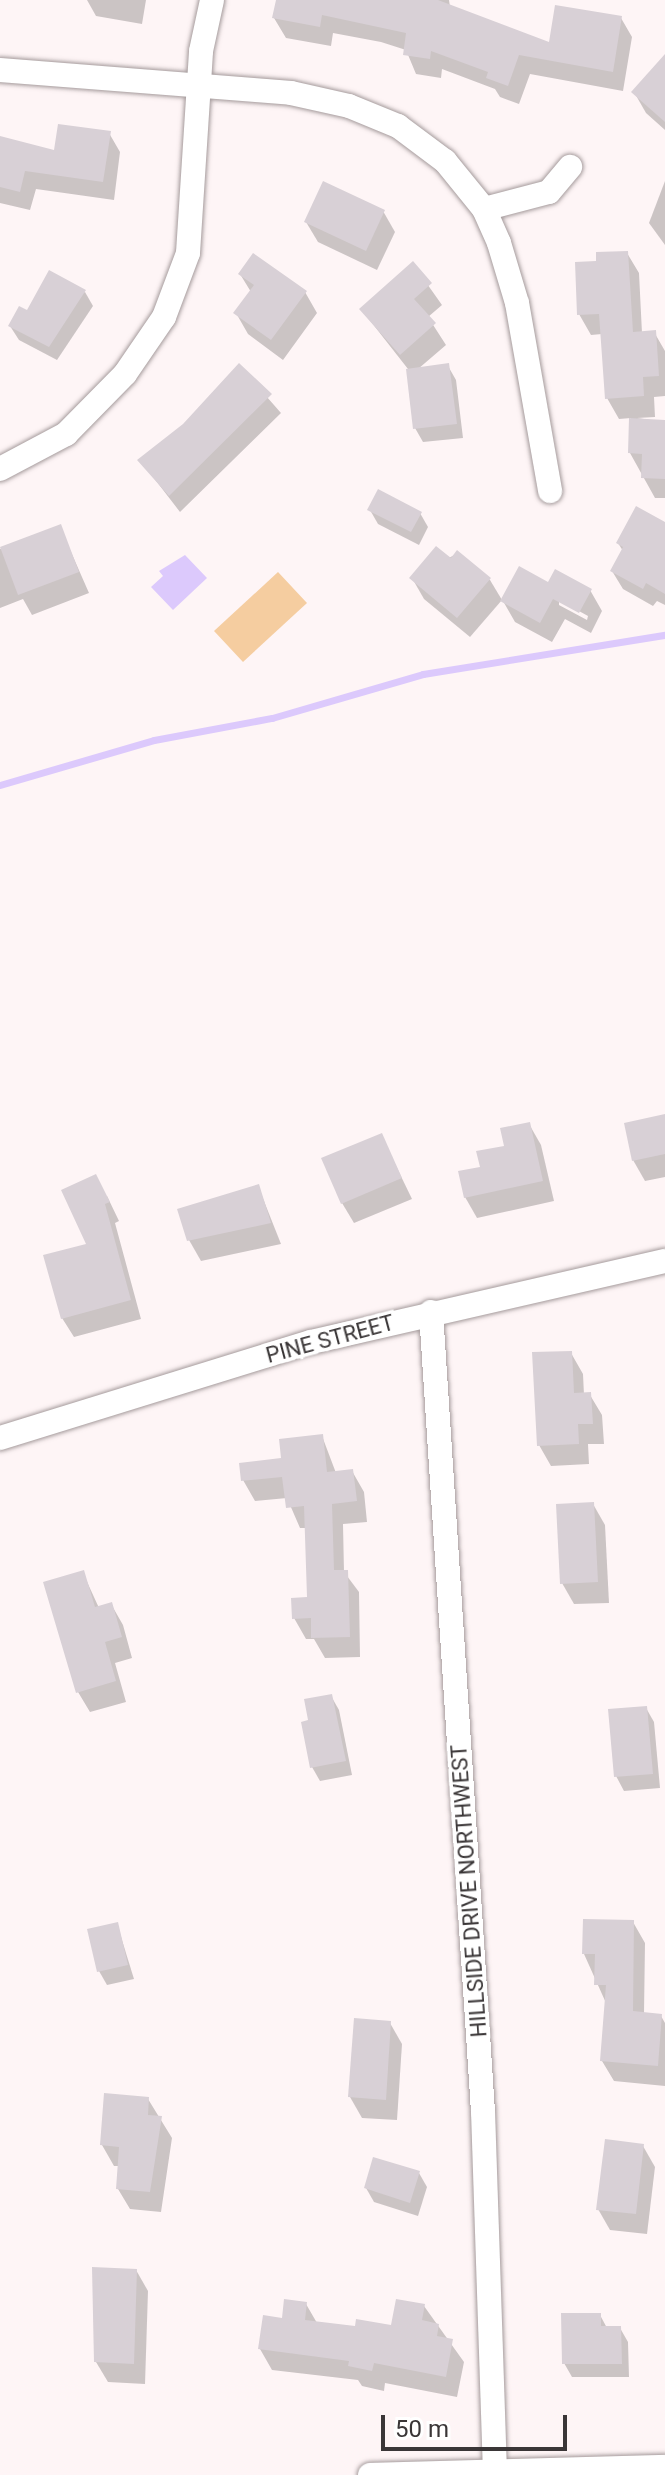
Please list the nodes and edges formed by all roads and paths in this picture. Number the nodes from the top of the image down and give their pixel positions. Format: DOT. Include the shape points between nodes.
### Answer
graph roads {
  1 [pos="212,0"];
  2 [pos="0,70"];
  3 [pos="201,86"];
  4 [pos="570,167"];
  5 [pos="484,209"];
  6 [pos="0,469"];
  7 [pos="550,491"];
  8 [pos="665,1261"];
  9 [pos="431,1312"];
  10 [pos="0,1438"];
  11 [pos="665,2467"];
  12 [pos="495,2470"];
  13 [pos="370,2475"];
  1 -- 3 [label="street" via="201,51"];
  2 -- 3 [label="street"];
  3 -- 5 [label="street" via="291,93 349,106 398,126 445,161"];
  3 -- 6 [label="street" via="188,253 164,317 125,374 66,434"];
  4 -- 5 [label="street" via="549,192"];
  5 -- 7 [label="street" via="517,303"];
  8 -- 9 [label="street, PINE STREET"];
  9 -- 10 [label="street, PINE STREET" via="311,1342"];
  9 -- 12 [label="street, HILLSIDE DRIVE NORTHWEST" via="483,2111"];
  11 -- 12 [label="street"];
  12 -- 13 [label="street"];
}
